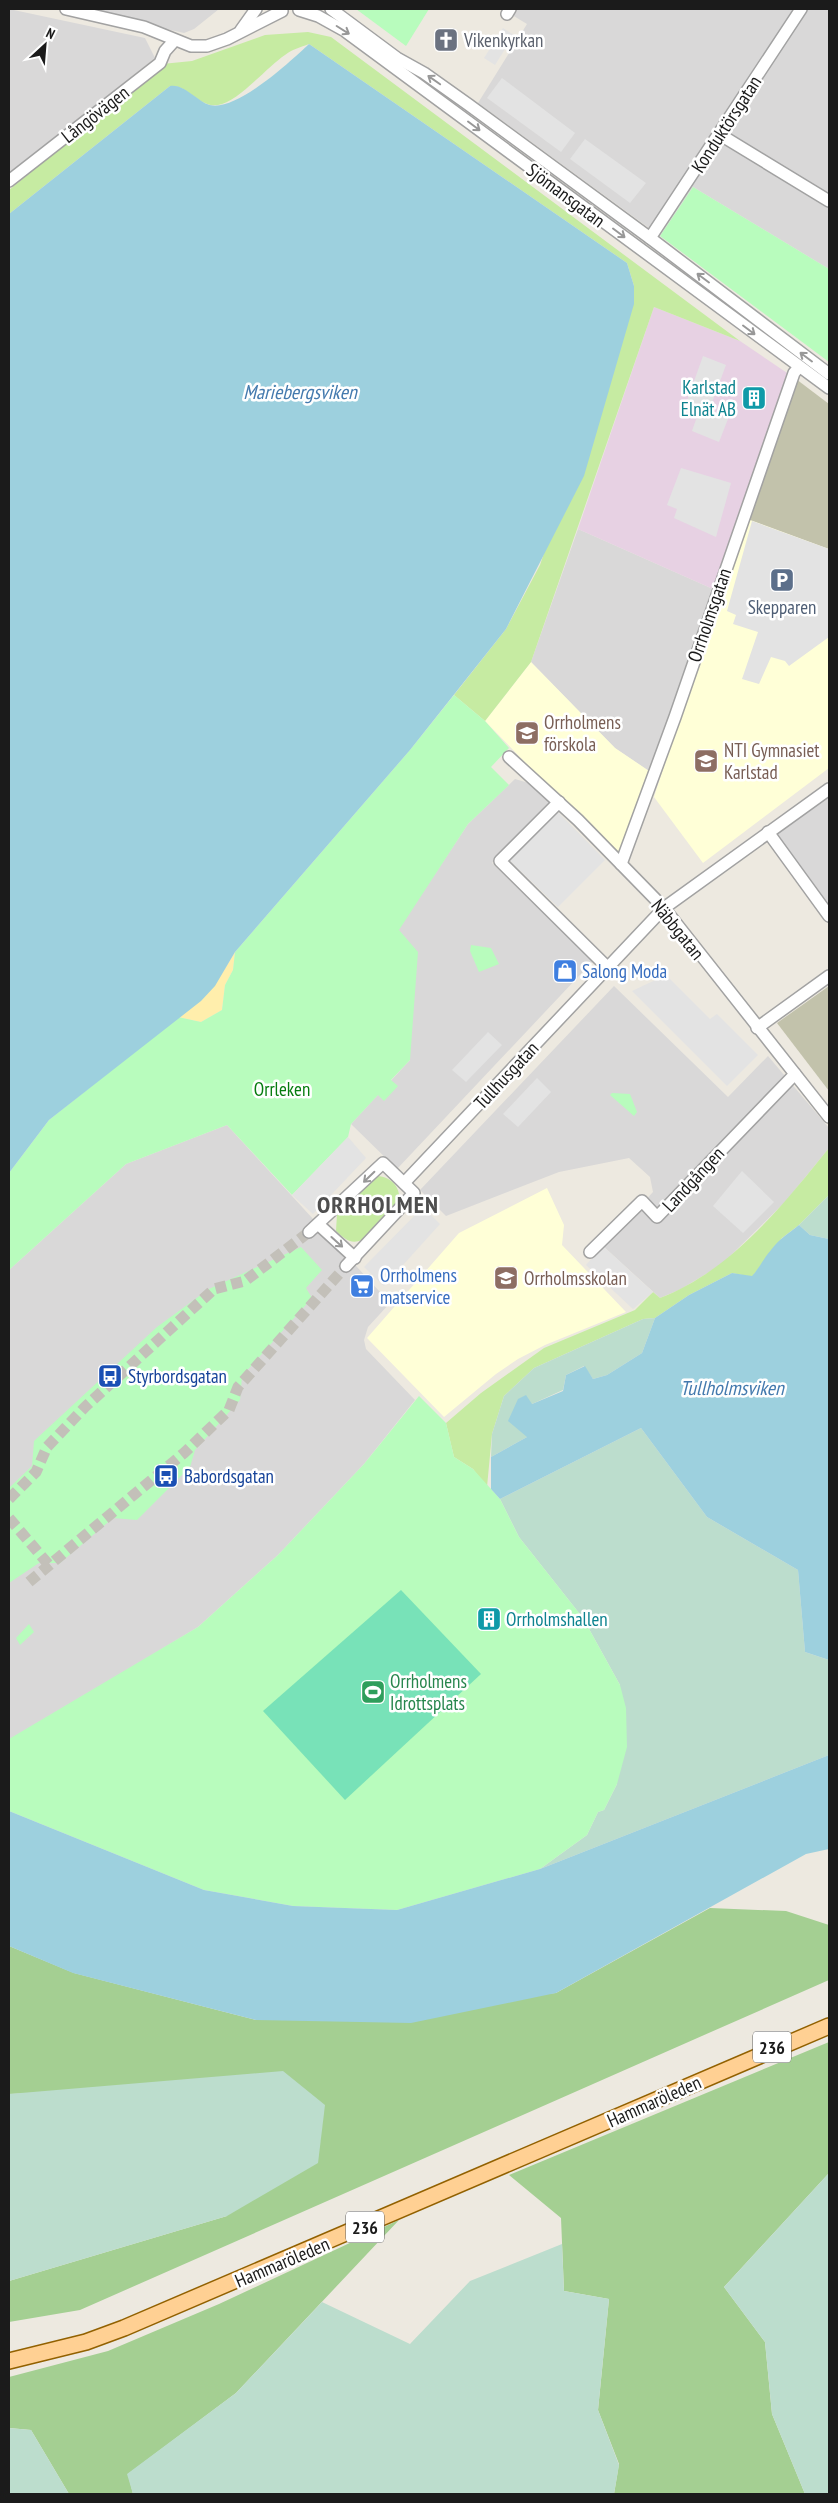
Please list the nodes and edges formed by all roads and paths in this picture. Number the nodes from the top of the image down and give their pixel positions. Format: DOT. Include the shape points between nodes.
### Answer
graph roads {
  1 [pos="66,9"];
  2 [pos="256,9"];
  3 [pos="300,9"];
  4 [pos="331,9"];
  5 [pos="801,9"];
  6 [pos="281,10"];
  7 [pos="240,32"];
  8 [pos="174,41"];
  9 [pos="719,134"];
  10 [pos="9,181"];
  11 [pos="829,200"];
  12 [pos="650,238"];
  13 [pos="799,367"];
  14 [pos="829,374"];
  15 [pos="829,388"];
  16 [pos="509,757"];
  17 [pos="829,789"];
  18 [pos="558,802"];
  19 [pos="768,832"];
  20 [pos="621,864"];
  21 [pos="664,908"];
  22 [pos="829,916"];
  23 [pos="607,967"];
  24 [pos="829,976"];
  25 [pos="757,1028"];
  26 [pos="795,1074"];
  27 [pos="829,1118"];
  28 [pos="404,1183"];
  29 [pos="590,1252"];
  30 [pos="829,2020"];
  31 [pos="829,2026"];
  32 [pos="714,2075"];
  33 [pos="9,2360"];
  1 -- 8 [label="street" via="144,27"];
  2 -- 7 [label="street"];
  3 -- 6 [label="street"];
  3 -- 13 [label="street, Sjömansgatan, one-way" via="345,31"];
  12 -- 4 [label="street, Sjömansgatan, one-way"];
  5 -- 9 [label="street, Konduktörsgatan"];
  6 -- 7 [label="street"];
  7 -- 8 [label="street" via="207,46"];
  8 -- 10 [label="street, Långövägen" via="160,63"];
  9 -- 11 [label="street"];
  9 -- 12 [label="street, Konduktörsgatan"];
  14 -- 12 [label="street, Sjömansgatan, one-way"];
  13 -- 15 [label="street, Sjömansgatan"];
  13 -- 20 [label="street, Orrholmsgatan" via="794,373 752,489"];
  16 -- 18 [label="street, Näbbgatan"];
  17 -- 19 [label="street, Tullhusgatan"];
  18 -- 20 [label="street, Näbbgatan"];
  18 -- 23 [label="street" via="500,862"];
  19 -- 21 [label="street, Tullhusgatan"];
  19 -- 22 [label="street"];
  20 -- 21 [label="street, Näbbgatan"];
  21 -- 23 [label="street, Tullhusgatan"];
  21 -- 25 [label="street, Näbbgatan"];
  23 -- 28 [label="street, Tullhusgatan"];
  24 -- 25 [label="street"];
  25 -- 26 [label="street, Näbbgatan"];
  26 -- 27 [label="street, Näbbgatan"];
  26 -- 29 [label="street, Landgången" via="658,1217 642,1201"];
  28 -- 28 [label="street, one-way" via="383,1163 314,1229 351,1262 414,1193"];
  30 -- 32 [label="main road, Hammaröleden / 236"];
  31 -- 32 [label="main road, Hammaröleden / 236"];
  32 -- 33 [label="main road, Hammaröleden / 236" via="124,2328 86,2342"];
}
